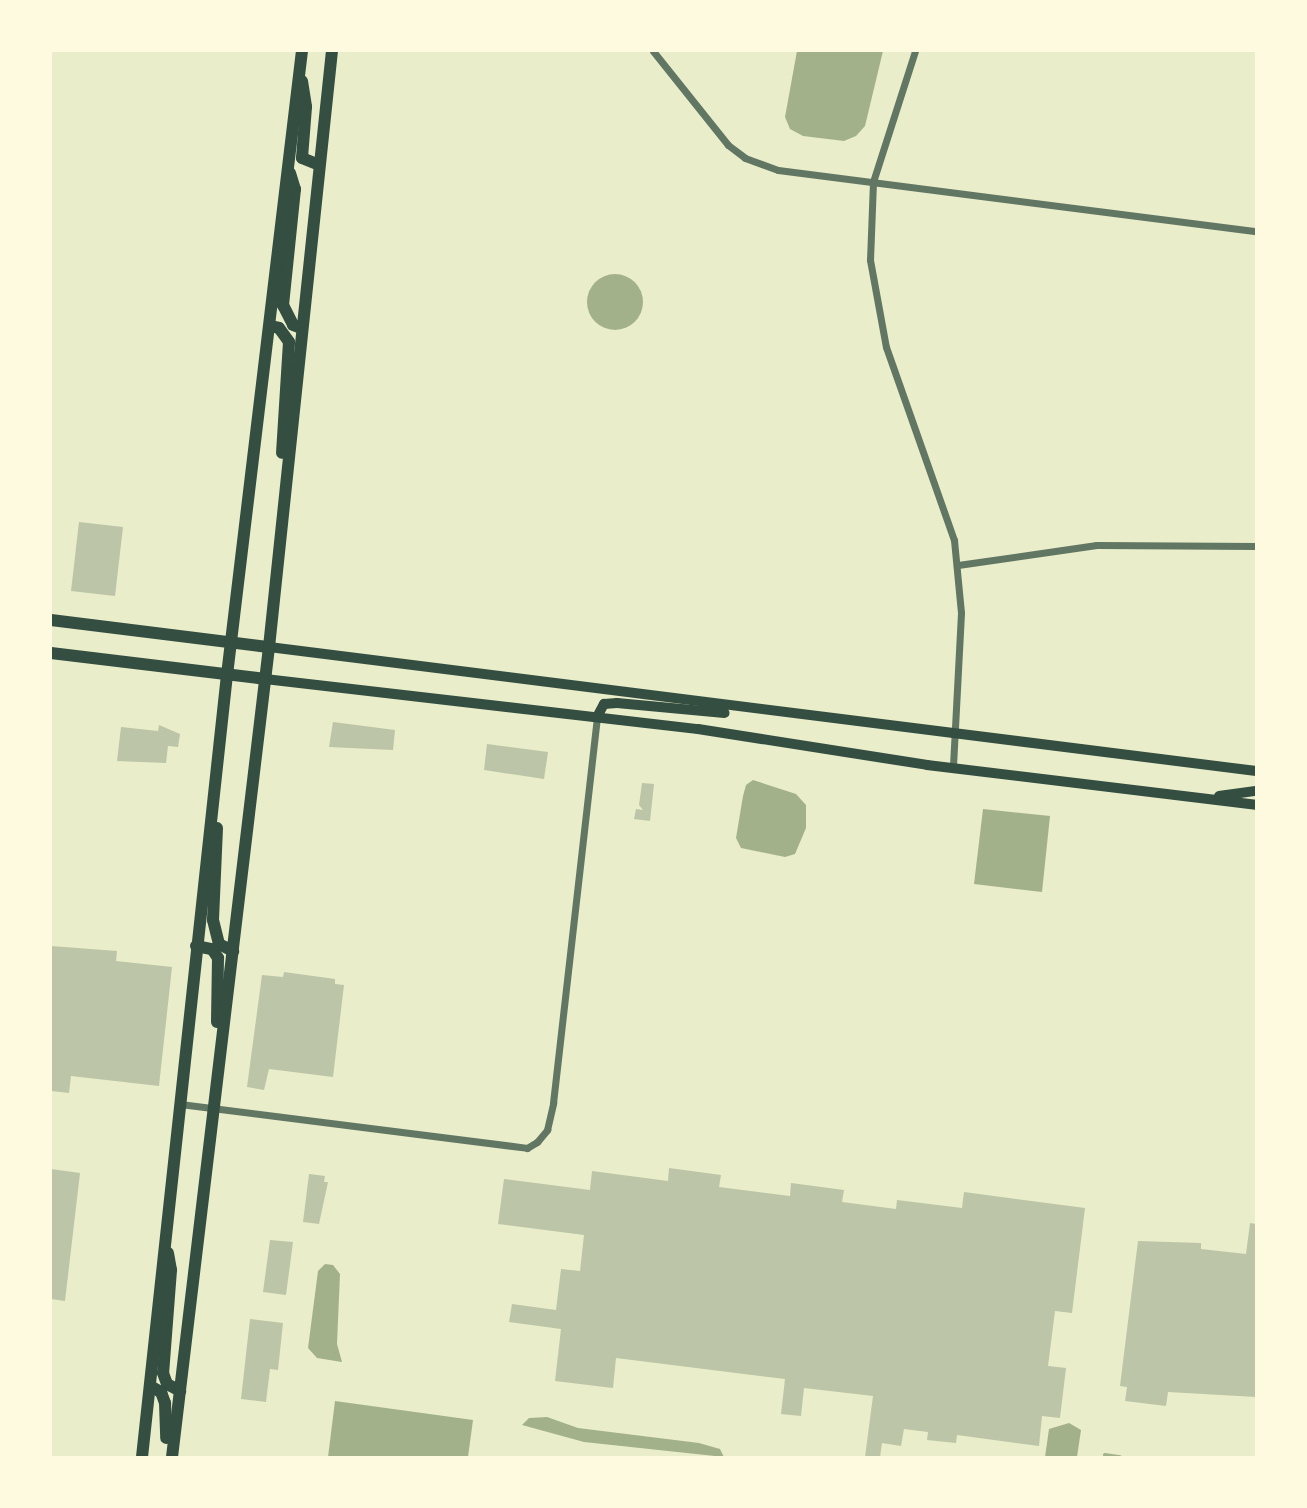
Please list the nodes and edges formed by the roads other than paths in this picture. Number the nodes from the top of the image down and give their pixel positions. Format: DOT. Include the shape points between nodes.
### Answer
graph roads {
  1 [pos="302,51"];
  2 [pos="332,51"];
  3 [pos="653,51"];
  4 [pos="915,51"];
  5 [pos="299,74"];
  6 [pos="319,165"];
  7 [pos="289,169"];
  8 [pos="873,182"];
  9 [pos="1256,231"];
  10 [pos="271,326"];
  11 [pos="301,328"];
  12 [pos="284,499"];
  13 [pos="1256,546"];
  14 [pos="958,565"];
  15 [pos="55,622"];
  16 [pos="232,643"];
  17 [pos="270,647"];
  18 [pos="51,653"];
  19 [pos="227,676"];
  20 [pos="265,679"];
  21 [pos="751,709"];
  22 [pos="597,717"];
  23 [pos="956,734"];
  24 [pos="953,768"];
  25 [pos="1256,771"];
  26 [pos="1256,791"];
  27 [pos="215,795"];
  28 [pos="1203,798"];
  29 [pos="1256,805"];
  30 [pos="196,946"];
  31 [pos="233,951"];
  32 [pos="222,1042"];
  33 [pos="180,1104"];
  34 [pos="214,1109"];
  35 [pos="165,1237"];
  36 [pos="150,1387"];
  37 [pos="180,1391"];
  38 [pos="142,1457"];
  39 [pos="163,1457"];
  40 [pos="172,1457"];
  1 -- 5 [label="main road"];
  2 -- 6 [label="main road"];
  3 -- 8 [label="street" via="710,124 745,158 778,170"];
  4 -- 8 [label="street"];
  5 -- 6 [label="main road" via="306,107 302,158"];
  5 -- 7 [label="main road"];
  6 -- 11 [label="main road"];
  7 -- 10 [label="main road"];
  7 -- 11 [label="main road" via="295,189 283,305 293,326"];
  8 -- 9 [label="street"];
  8 -- 14 [label="street" via="870,260 886,347 948,516"];
  10 -- 12 [label="main road" via="289,342 281,436"];
  10 -- 16 [label="main road"];
  11 -- 12 [label="main road"];
  12 -- 17 [label="main road"];
  13 -- 14 [label="street" via="1097,545"];
  14 -- 23 [label="street" via="961,613"];
  15 -- 16 [label="main road"];
  16 -- 17 [label="main road"];
  16 -- 19 [label="main road"];
  17 -- 20 [label="main road"];
  17 -- 21 [label="main road"];
  18 -- 19 [label="main road"];
  19 -- 20 [label="main road"];
  19 -- 27 [label="main road"];
  20 -- 22 [label="main road"];
  20 -- 31 [label="main road"];
  21 -- 22 [label="main road" via="727,713 617,703 604,704"];
  21 -- 23 [label="main road"];
  22 -- 24 [label="main road"];
  22 -- 34 [label="street" via="547,1130 527,1148"];
  23 -- 24 [label="street"];
  23 -- 25 [label="main road"];
  24 -- 28 [label="main road"];
  26 -- 28 [label="main road"];
  27 -- 30 [label="main road"];
  27 -- 31 [label="main road" via="213,920 219,944"];
  28 -- 29 [label="main road"];
  30 -- 32 [label="main road" via="212,949 218,958 216,1026"];
  30 -- 33 [label="main road"];
  31 -- 32 [label="main road"];
  32 -- 34 [label="main road"];
  33 -- 34 [label="street"];
  33 -- 35 [label="main road"];
  34 -- 37 [label="main road"];
  35 -- 36 [label="main road"];
  35 -- 37 [label="main road" via="171,1270 163,1373 167,1384"];
  36 -- 38 [label="main road"];
  36 -- 39 [label="main road" via="161,1392 168,1416"];
  37 -- 40 [label="main road"];
}
